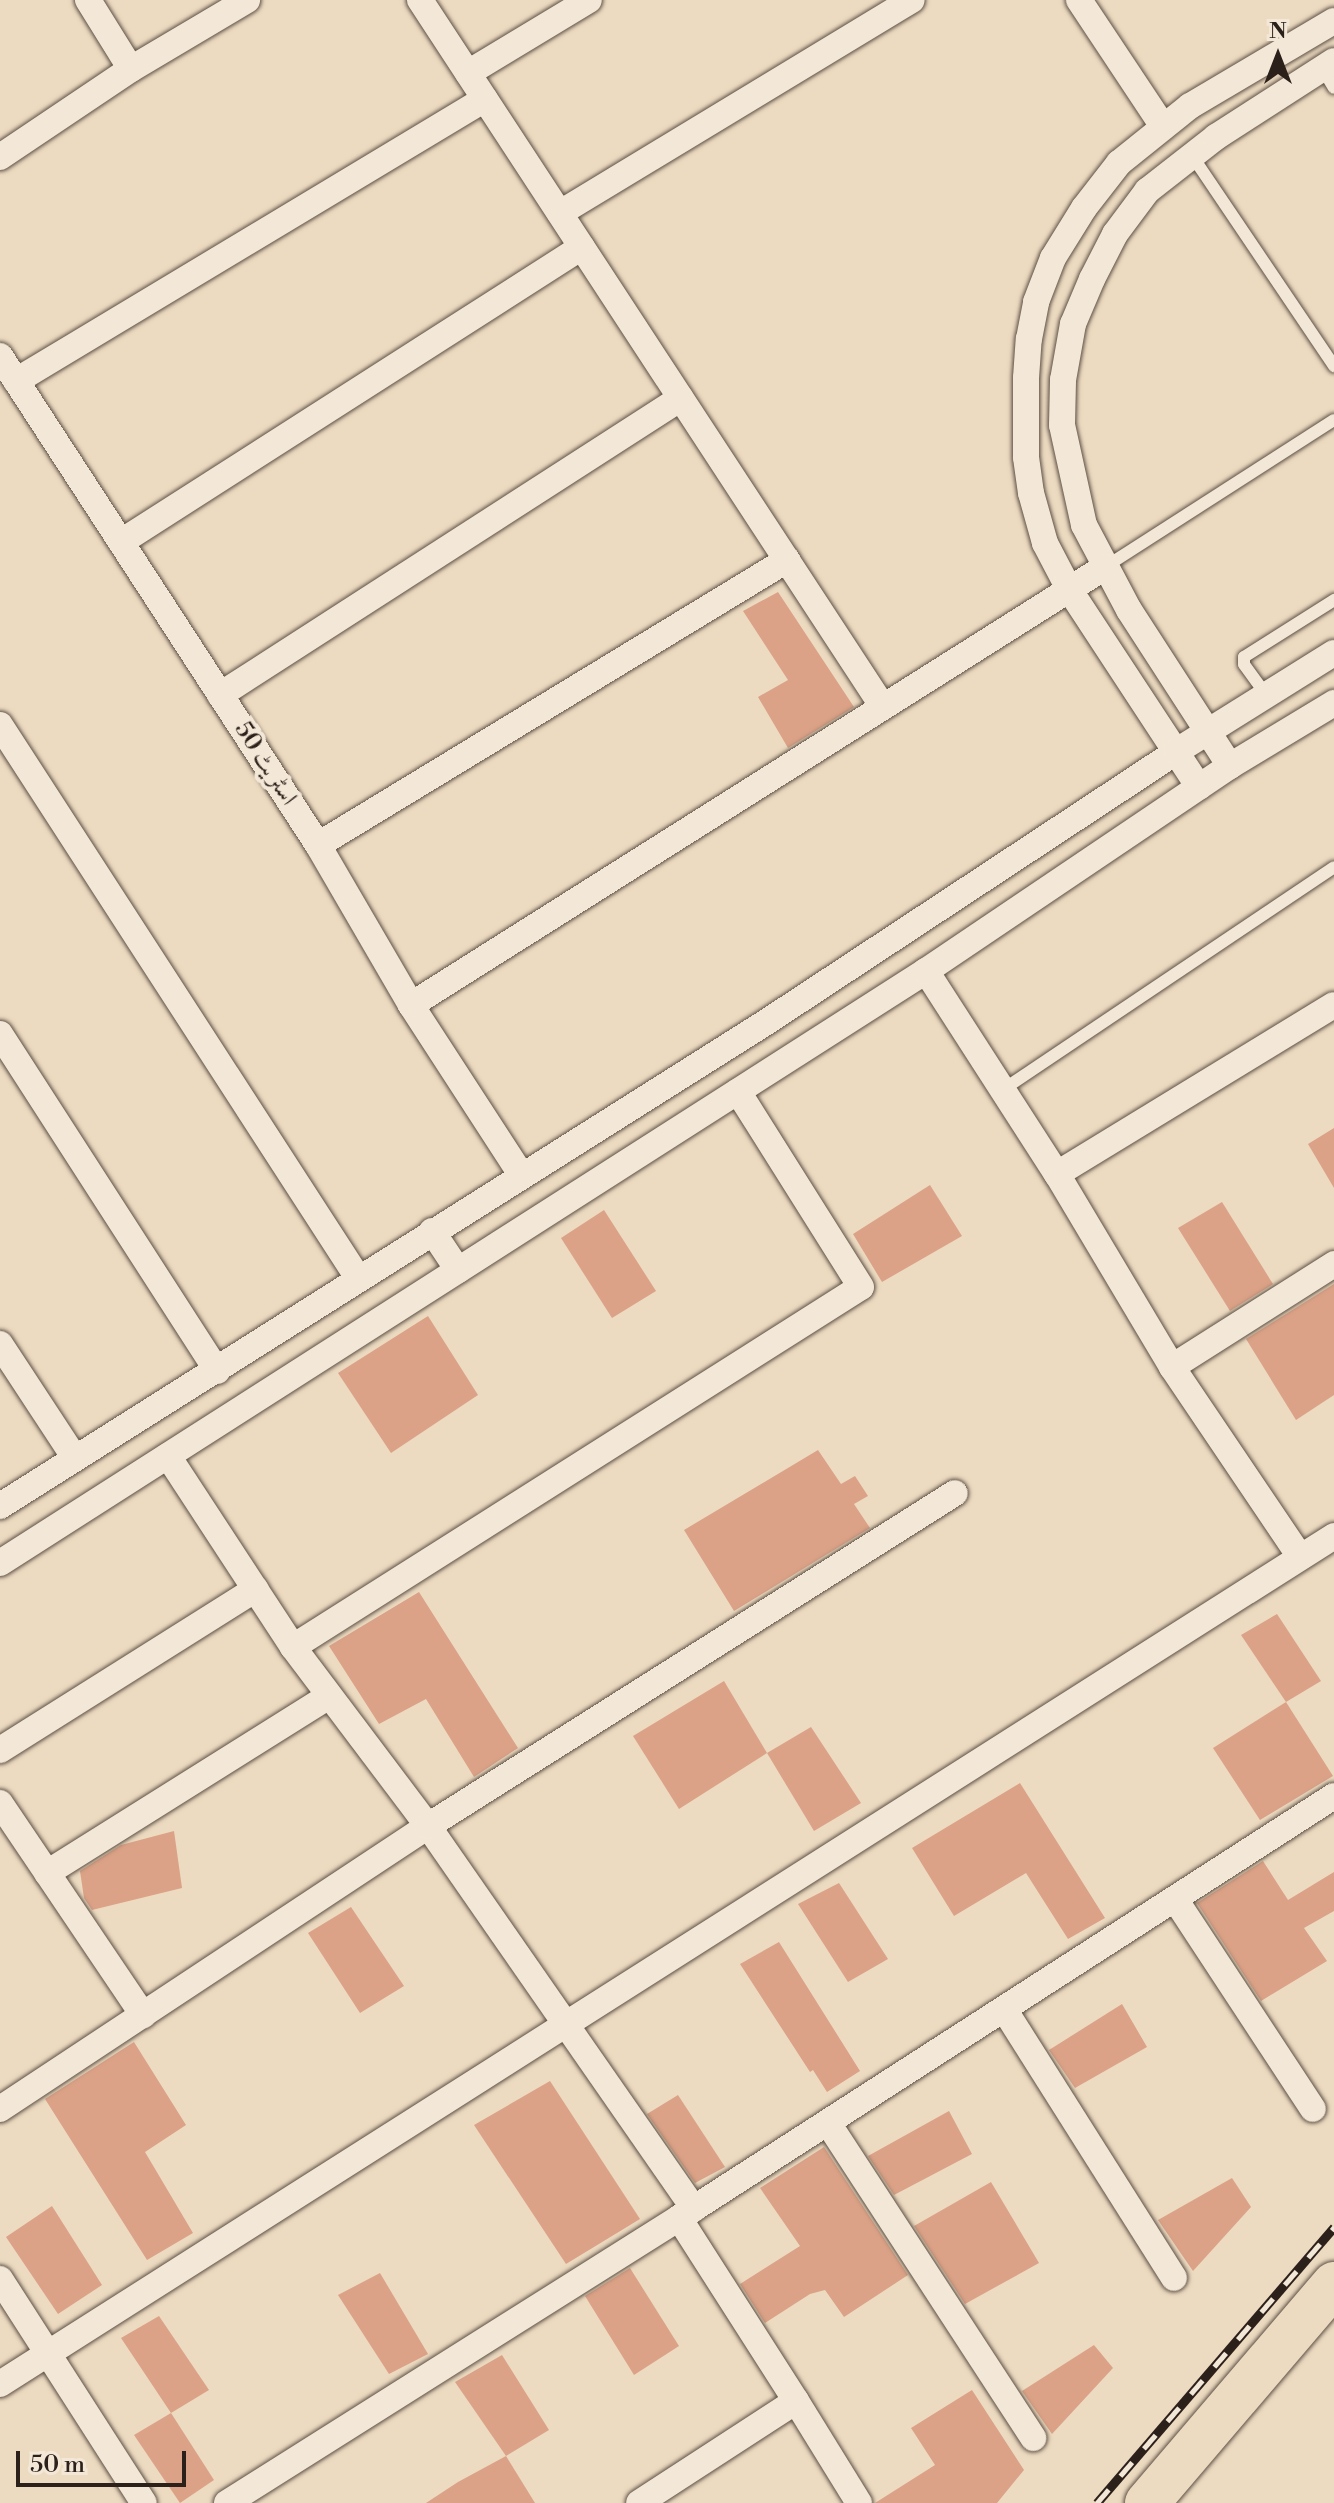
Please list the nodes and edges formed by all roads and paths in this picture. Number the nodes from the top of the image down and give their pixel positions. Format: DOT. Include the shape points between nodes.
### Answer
graph roads {
  1 [pos="88,0"];
  2 [pos="247,0"];
  3 [pos="420,0"];
  4 [pos="589,0"];
  5 [pos="912,0"];
  6 [pos="1079,0"];
  7 [pos="1334,21"];
  8 [pos="131,69"];
  9 [pos="1330,72"];
  10 [pos="468,73"];
  11 [pos="485,99"];
  12 [pos="1162,125"];
  13 [pos="1191,154"];
  14 [pos="0,157"];
  15 [pos="560,213"];
  16 [pos="582,247"];
  17 [pos="0,356"];
  18 [pos="1334,366"];
  19 [pos="16,381"];
  20 [pos="681,398"];
  21 [pos="1334,420"];
  22 [pos="121,542"];
  23 [pos="787,560"];
  24 [pos="1105,567"];
  25 [pos="1069,589"];
  26 [pos="1334,600"];
  27 [pos="1334,653"];
  28 [pos="220,695"];
  29 [pos="1267,696"];
  30 [pos="1334,703"];
  31 [pos="883,707"];
  32 [pos="0,725"];
  33 [pos="1210,733"];
  34 [pos="1177,751"];
  35 [pos="1230,766"];
  36 [pos="1199,787"];
  37 [pos="318,845"];
  38 [pos="1334,867"];
  39 [pos="926,971"];
  40 [pos="411,1005"];
  41 [pos="1334,1005"];
  42 [pos="0,1034"];
  43 [pos="1001,1091"];
  44 [pos="738,1092"];
  45 [pos="1057,1174"];
  46 [pos="522,1176"];
  47 [pos="432,1231"];
  48 [pos="1334,1264"];
  49 [pos="458,1270"];
  50 [pos="358,1278"];
  51 [pos="0,1344"];
  52 [pos="1172,1367"];
  53 [pos="217,1371"];
  54 [pos="168,1456"];
  55 [pos="75,1458"];
  56 [pos="955,1493"];
  57 [pos="0,1506"];
  58 [pos="1334,1536"];
  59 [pos="1300,1557"];
  60 [pos="0,1563"];
  61 [pos="256,1589"];
  62 [pos="293,1647"];
  63 [pos="329,1696"];
  64 [pos="0,1750"];
  65 [pos="1332,1802"];
  66 [pos="0,1803"];
  67 [pos="428,1826"];
  68 [pos="47,1873"];
  69 [pos="1175,1899"];
  70 [pos="1004,2009"];
  71 [pos="143,2015"];
  72 [pos="565,2023"];
  73 [pos="4,2099"];
  74 [pos="1313,2109"];
  75 [pos="828,2123"];
  76 [pos="686,2213"];
  77 [pos="1174,2278"];
  78 [pos="0,2279"];
  79 [pos="1334,2284"];
  80 [pos="47,2355"];
  81 [pos="0,2384"];
  82 [pos="796,2401"];
  83 [pos="1033,2438"];
  84 [pos="144,2503"];
  85 [pos="227,2503"];
  86 [pos="639,2503"];
  87 [pos="859,2503"];
  88 [pos="1147,2503"];
  1 -- 8 [label="street"];
  2 -- 8 [label="street"];
  3 -- 10 [label="street"];
  4 -- 10 [label="street"];
  5 -- 15 [label="street"];
  6 -- 12 [label="street"];
  7 -- 12 [label="street"];
  8 -- 14 [label="street"];
  9 -- 13 [label="street"];
  10 -- 11 [label="street"];
  11 -- 15 [label="street"];
  11 -- 19 [label="street"];
  12 -- 25 [label="street" via="1119,163 1084,208 1053,258 1036,302 1026,378 1026,457 1045,543"];
  13 -- 18 [label="lane"];
  13 -- 24 [label="street" via="1147,191 1115,234 1071,336 1062,425 1084,525"];
  15 -- 16 [label="street"];
  16 -- 20 [label="street"];
  16 -- 22 [label="street"];
  17 -- 19 [label="street, اسٹریٹ 50"];
  19 -- 22 [label="street, اسٹریٹ 50"];
  20 -- 23 [label="street"];
  20 -- 28 [label="street"];
  21 -- 24 [label="lane"];
  22 -- 28 [label="street, اسٹریٹ 50"];
  23 -- 31 [label="street"];
  23 -- 37 [label="street"];
  24 -- 25 [label="street"];
  24 -- 33 [label="street"];
  25 -- 31 [label="street"];
  25 -- 34 [label="street"];
  26 -- 29 [label="lane" via="1244,657"];
  27 -- 29 [label="street"];
  28 -- 37 [label="street, اسٹریٹ 50"];
  29 -- 33 [label="street"];
  30 -- 35 [label="street"];
  31 -- 40 [label="street"];
  32 -- 50 [label="street"];
  33 -- 34 [label="street"];
  33 -- 35 [label="street"];
  34 -- 36 [label="street"];
  34 -- 46 [label="street"];
  35 -- 36 [label="street"];
  36 -- 39 [label="street"];
  37 -- 40 [label="street, اسٹریٹ 50"];
  38 -- 43 [label="lane"];
  39 -- 43 [label="street"];
  39 -- 44 [label="street"];
  40 -- 46 [label="street, اسٹریٹ 50"];
  41 -- 45 [label="street"];
  42 -- 53 [label="street"];
  43 -- 45 [label="street"];
  44 -- 49 [label="street"];
  44 -- 62 [label="street" via="861,1287"];
  45 -- 52 [label="street"];
  46 -- 47 [label="street"];
  47 -- 49 [label="street"];
  47 -- 50 [label="street"];
  48 -- 52 [label="street"];
  49 -- 54 [label="street"];
  50 -- 53 [label="street"];
  51 -- 55 [label="street"];
  52 -- 59 [label="street"];
  53 -- 55 [label="street"];
  54 -- 60 [label="street"];
  54 -- 61 [label="street"];
  55 -- 57 [label="street"];
  56 -- 67 [label="street"];
  58 -- 59 [label="street"];
  59 -- 72 [label="street"];
  61 -- 62 [label="street"];
  61 -- 64 [label="street"];
  62 -- 63 [label="street"];
  63 -- 67 [label="street"];
  63 -- 68 [label="street"];
  65 -- 69 [label="street"];
  66 -- 68 [label="street"];
  67 -- 71 [label="street"];
  67 -- 72 [label="street"];
  68 -- 71 [label="street"];
  69 -- 70 [label="street"];
  69 -- 74 [label="street"];
  70 -- 75 [label="street"];
  70 -- 77 [label="street"];
  71 -- 73 [label="street"];
  72 -- 76 [label="street"];
  72 -- 80 [label="street"];
  75 -- 76 [label="street"];
  75 -- 83 [label="street"];
  76 -- 82 [label="street"];
  76 -- 85 [label="street"];
  78 -- 80 [label="street"];
  79 -- 88 [label="highway"];
  80 -- 81 [label="street"];
  80 -- 84 [label="street"];
  82 -- 86 [label="street"];
  82 -- 87 [label="street"];
}
